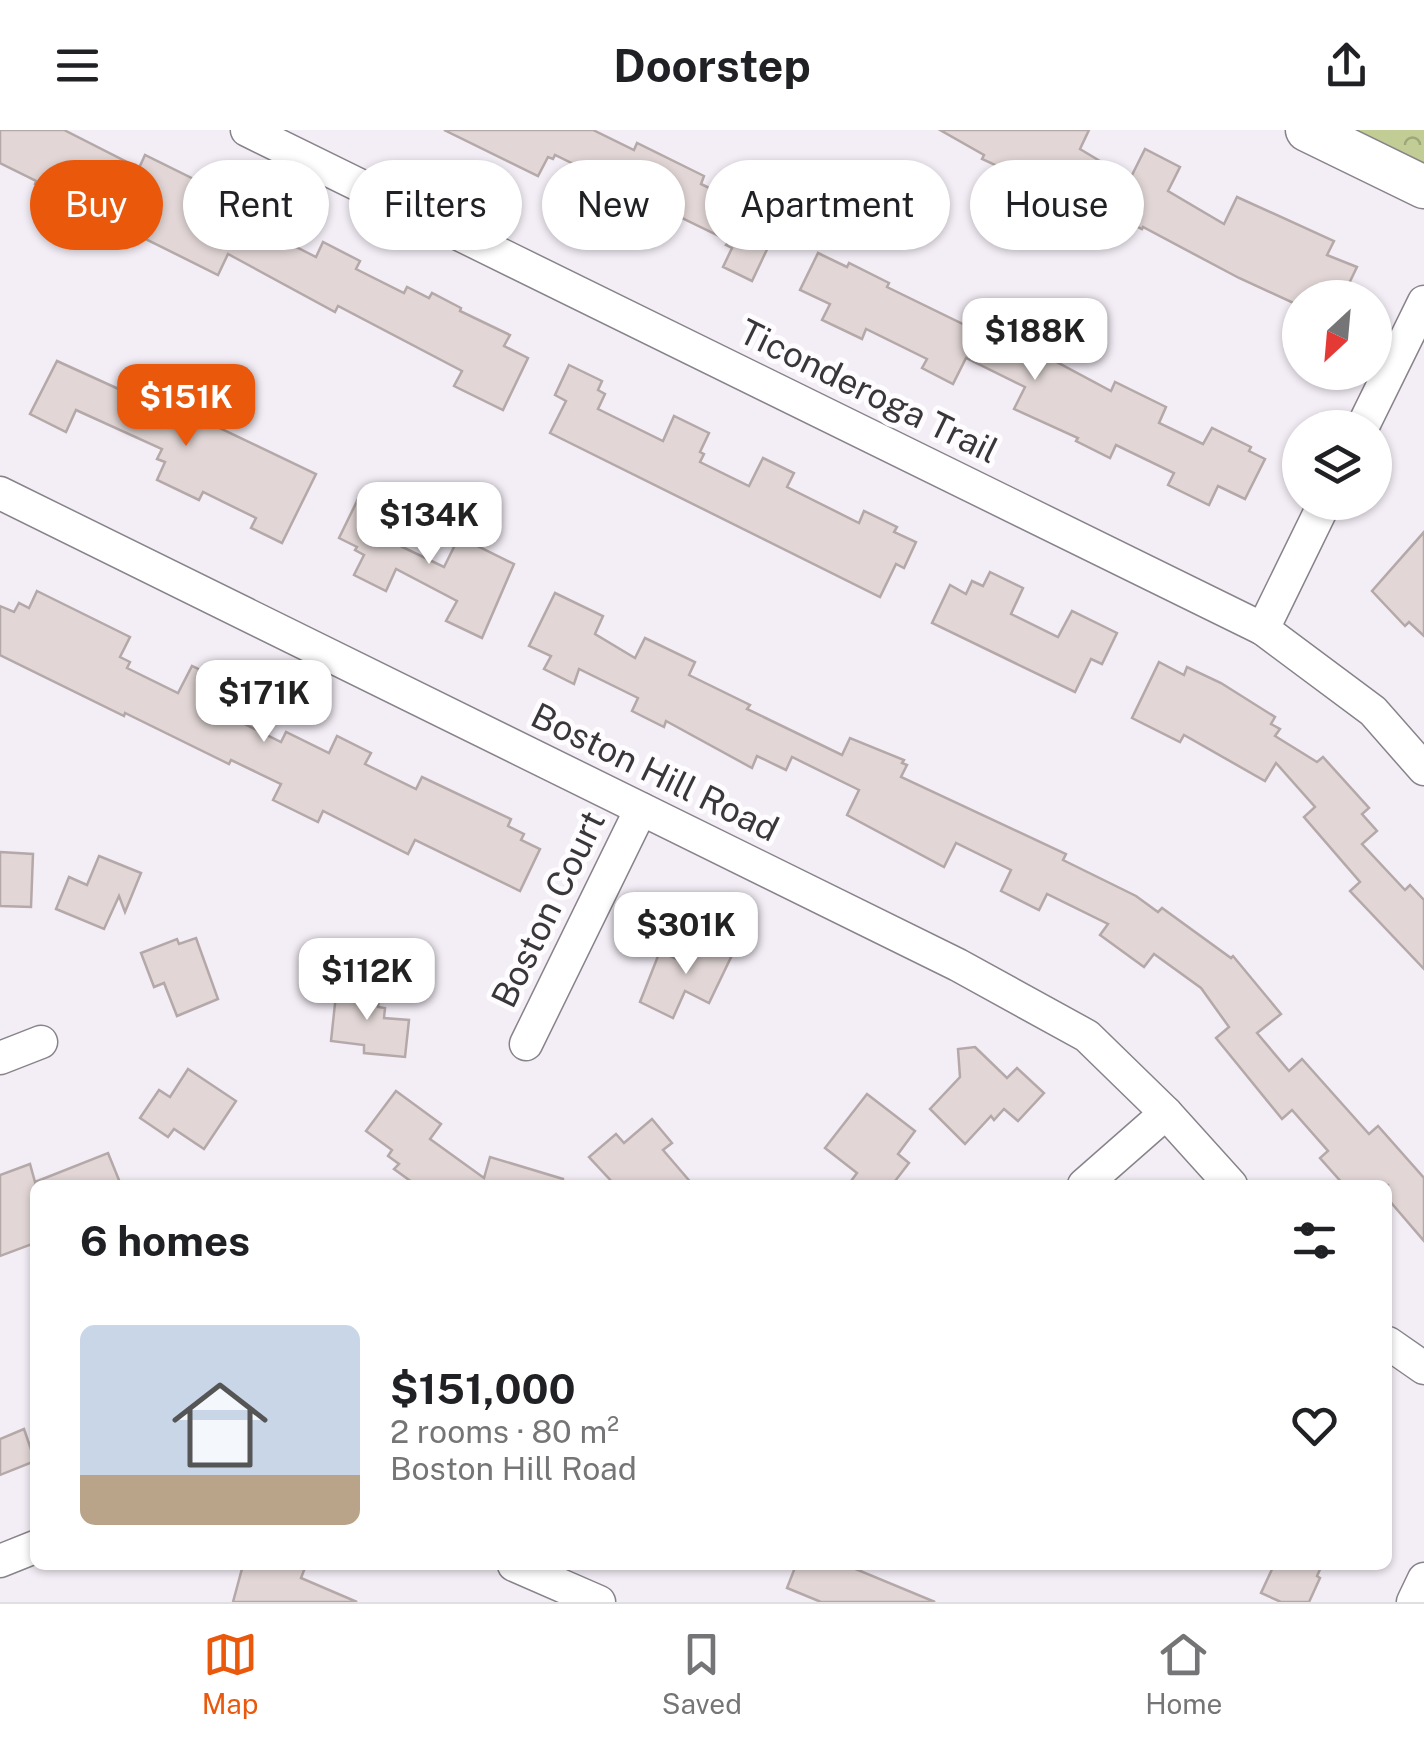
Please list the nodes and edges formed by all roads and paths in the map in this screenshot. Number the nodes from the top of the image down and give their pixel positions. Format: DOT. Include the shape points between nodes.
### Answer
graph roads {
  1 [pos="246,130"];
  2 [pos="1307,130"];
  3 [pos="1424,187"];
  4 [pos="1424,302"];
  5 [pos="1371,410"];
  6 [pos="0,492"];
  7 [pos="1316,520"];
  8 [pos="1262,629"];
  9 [pos="1424,770"];
  10 [pos="641,809"];
  11 [pos="41,1042"];
  12 [pos="526,1044"];
  13 [pos="0,1058"];
  14 [pos="1166,1112"];
  15 [pos="1090,1180"];
  16 [pos="1227,1180"];
  17 [pos="1392,1346"];
  18 [pos="1424,1368"];
  19 [pos="30,1549"];
  20 [pos="0,1562"];
  21 [pos="525,1570"];
  22 [pos="1424,1580"];
  23 [pos="599,1602"];
  24 [pos="1412,1602"];
  1 -- 8 [label="street, Ticonderoga Trail"];
  2 -- 3 [label="street"];
  4 -- 5 [label="street"];
  6 -- 10 [label="street, Boston Hill Road"];
  7 -- 8 [label="street"];
  8 -- 9 [label="street, Ticonderoga Trail" via="1372,711"];
  10 -- 12 [label="street, Boston Court"];
  10 -- 14 [label="street, Boston Hill Road" via="1087,1036"];
  11 -- 13 [label="street"];
  14 -- 15 [label="street"];
  14 -- 16 [label="street, Boston Hill Road"];
  17 -- 18 [label="street"];
  19 -- 20 [label="street"];
  21 -- 23 [label="street"];
  22 -- 24 [label="street"];
}
